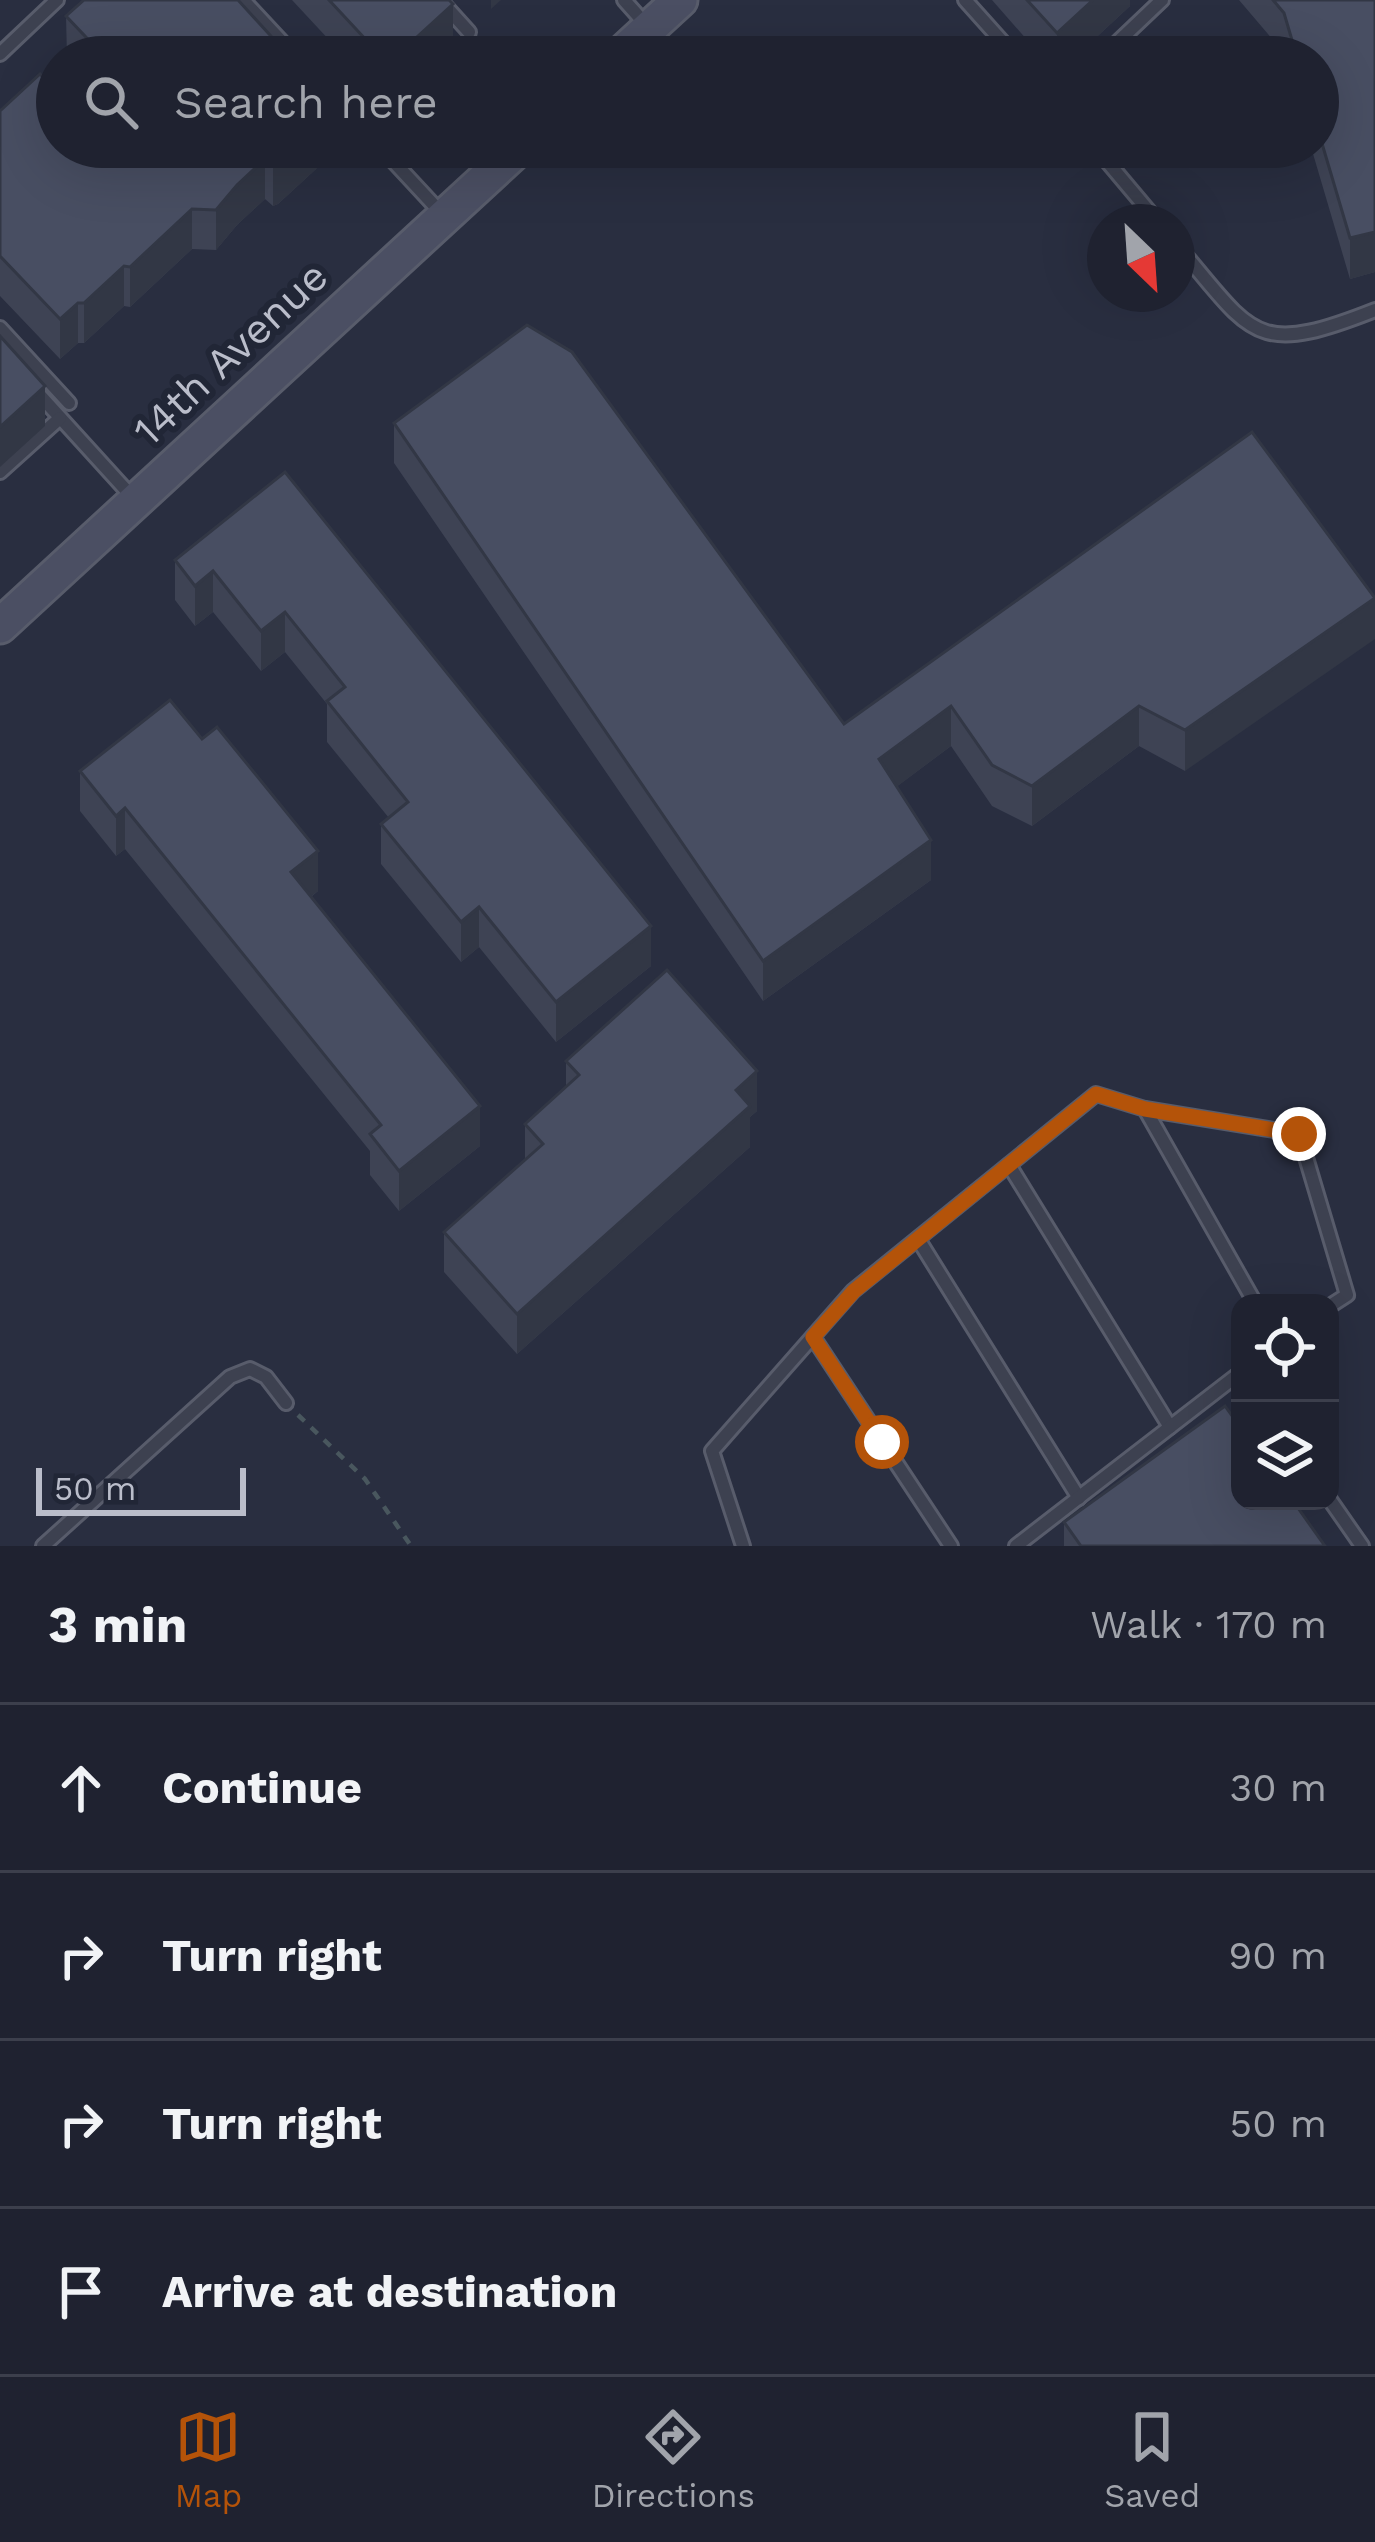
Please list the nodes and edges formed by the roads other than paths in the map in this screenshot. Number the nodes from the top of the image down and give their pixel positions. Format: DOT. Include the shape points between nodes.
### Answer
graph roads {
  1 [pos="57,0"];
  2 [pos="243,0"];
  3 [pos="440,0"];
  4 [pos="624,0"];
  5 [pos="680,0"];
  6 [pos="965,0"];
  7 [pos="1162,0"];
  8 [pos="649,28"];
  9 [pos="470,32"];
  10 [pos="276,36"];
  11 [pos="640,36"];
  12 [pos="997,36"];
  13 [pos="1124,36"];
  14 [pos="0,53"];
  15 [pos="400,168"];
  16 [pos="498,168"];
  17 [pos="1113,168"];
  18 [pos="1143,204"];
  19 [pos="445,217"];
  20 [pos="1195,266"];
  21 [pos="1375,310"];
  22 [pos="0,328"];
  23 [pos="30,385"];
  24 [pos="69,403"];
  25 [pos="61,418"];
  26 [pos="0,472"];
  27 [pos="135,501"];
  28 [pos="0,626"];
  29 [pos="1145,1109"];
  30 [pos="1009,1165"];
  31 [pos="917,1239"];
  32 [pos="1250,1294"];
  33 [pos="1339,1300"];
  34 [pos="813,1337"];
  35 [pos="1231,1380"];
  36 [pos="286,1402"];
  37 [pos="1170,1427"];
  38 [pos="1079,1498"];
  39 [pos="1337,1510"];
  40 [pos="43,1546"];
  41 [pos="743,1546"];
  42 [pos="951,1546"];
  43 [pos="1016,1546"];
  44 [pos="1362,1546"];
  1 -- 14 [label="lane"];
  2 -- 10 [label="lane"];
  3 -- 9 [label="lane"];
  4 -- 8 [label="lane"];
  5 -- 8 [label="main road"];
  6 -- 12 [label="lane"];
  7 -- 13 [label="lane"];
  8 -- 11 [label="main road"];
  15 -- 19 [label="lane"];
  16 -- 19 [label="main road, 14th Avenue"];
  17 -- 18 [label="lane"];
  19 -- 27 [label="main road, 14th Avenue"];
  20 -- 21 [label="lane" via="1242,322 1269,337"];
  22 -- 24 [label="lane"];
  23 -- 25 [label="lane"];
  25 -- 26 [label="lane"];
  25 -- 27 [label="lane"];
  27 -- 28 [label="main road, 14th Avenue"];
  29 -- 30 [label="lane" via="1096,1094"];
  29 -- 32 [label="lane"];
  29 -- 33 [label="lane" via="1299,1134 1347,1295"];
  30 -- 31 [label="lane"];
  30 -- 37 [label="lane"];
  31 -- 34 [label="lane"];
  31 -- 38 [label="lane"];
  34 -- 41 [label="lane" via="712,1451"];
  34 -- 42 [label="lane"];
  35 -- 37 [label="lane"];
  36 -- 40 [label="lane" via="250,1369 230,1377"];
  37 -- 38 [label="lane"];
  38 -- 43 [label="lane"];
  39 -- 44 [label="lane"];
}
